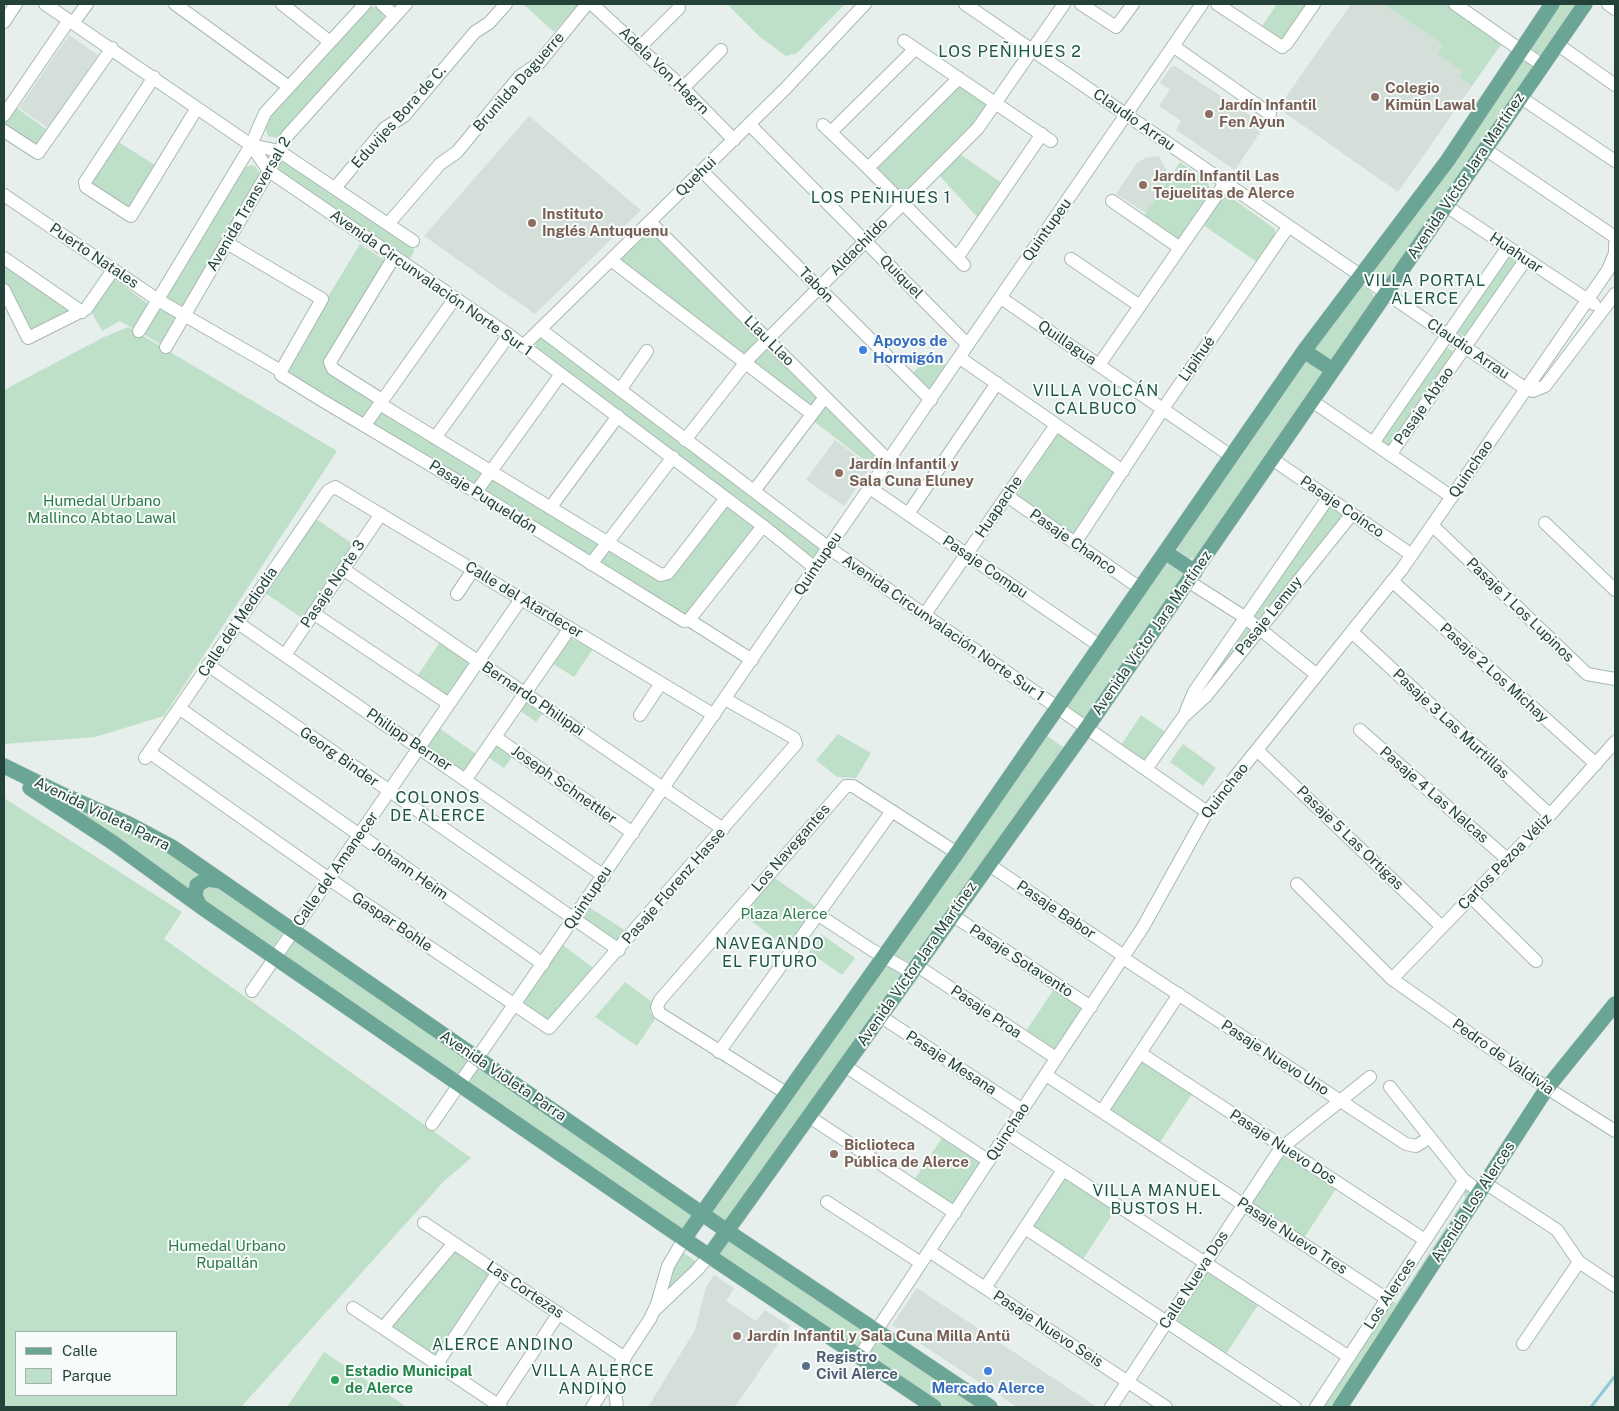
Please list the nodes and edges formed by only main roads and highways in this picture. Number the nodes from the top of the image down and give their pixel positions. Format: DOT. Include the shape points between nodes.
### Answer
graph roads {
  1 [pos="1552,4"];
  2 [pos="1585,4"];
  3 [pos="1304,350"];
  4 [pos="1333,370"];
  5 [pos="1165,552"];
  6 [pos="1192,576"];
  7 [pos="4,767"];
  8 [pos="220,881"];
  9 [pos="200,906"];
  10 [pos="1615,1004"];
  11 [pos="702,1213"];
  12 [pos="727,1231"];
  13 [pos="684,1239"];
  14 [pos="709,1256"];
  15 [pos="934,1407"];
  16 [pos="990,1407"];
  17 [pos="1340,1407"];
  1 -- 3 [label="main road, Avenida Víctor Jara Martínez" via="1448,160"];
  2 -- 4 [label="main road, Avenida Víctor Jara Martínez"];
  3 -- 4 [label="main road"];
  3 -- 5 [label="main road, Avenida Víctor Jara Martínez"];
  4 -- 6 [label="main road, Avenida Víctor Jara Martínez"];
  5 -- 6 [label="main road"];
  5 -- 11 [label="main road, Avenida Víctor Jara Martínez" via="958,853"];
  6 -- 12 [label="main road, Avenida Víctor Jara Martínez"];
  7 -- 8 [label="main road, Avenida Violeta Parra" via="158,838"];
  7 -- 9 [label="main road, Avenida Violeta Parra"];
  8 -- 9 [label="main road" via="206,879 197,884 195,896"];
  8 -- 11 [label="main road, Avenida Violeta Parra"];
  9 -- 13 [label="main road, Avenida Violeta Parra"];
  10 -- 17 [label="main road, Avenida Los Alerces" via="1547,1088"];
  11 -- 12 [label="main road, Avenida Violeta Parra"];
  11 -- 13 [label="main road, Avenida Víctor Jara Martínez"];
  12 -- 14 [label="main road, Avenida Víctor Jara Martínez"];
  12 -- 16 [label="main road, Avenida Violeta Parra"];
  13 -- 14 [label="main road, Avenida Violeta Parra"];
  14 -- 15 [label="main road, Avenida Violeta Parra"];
}
